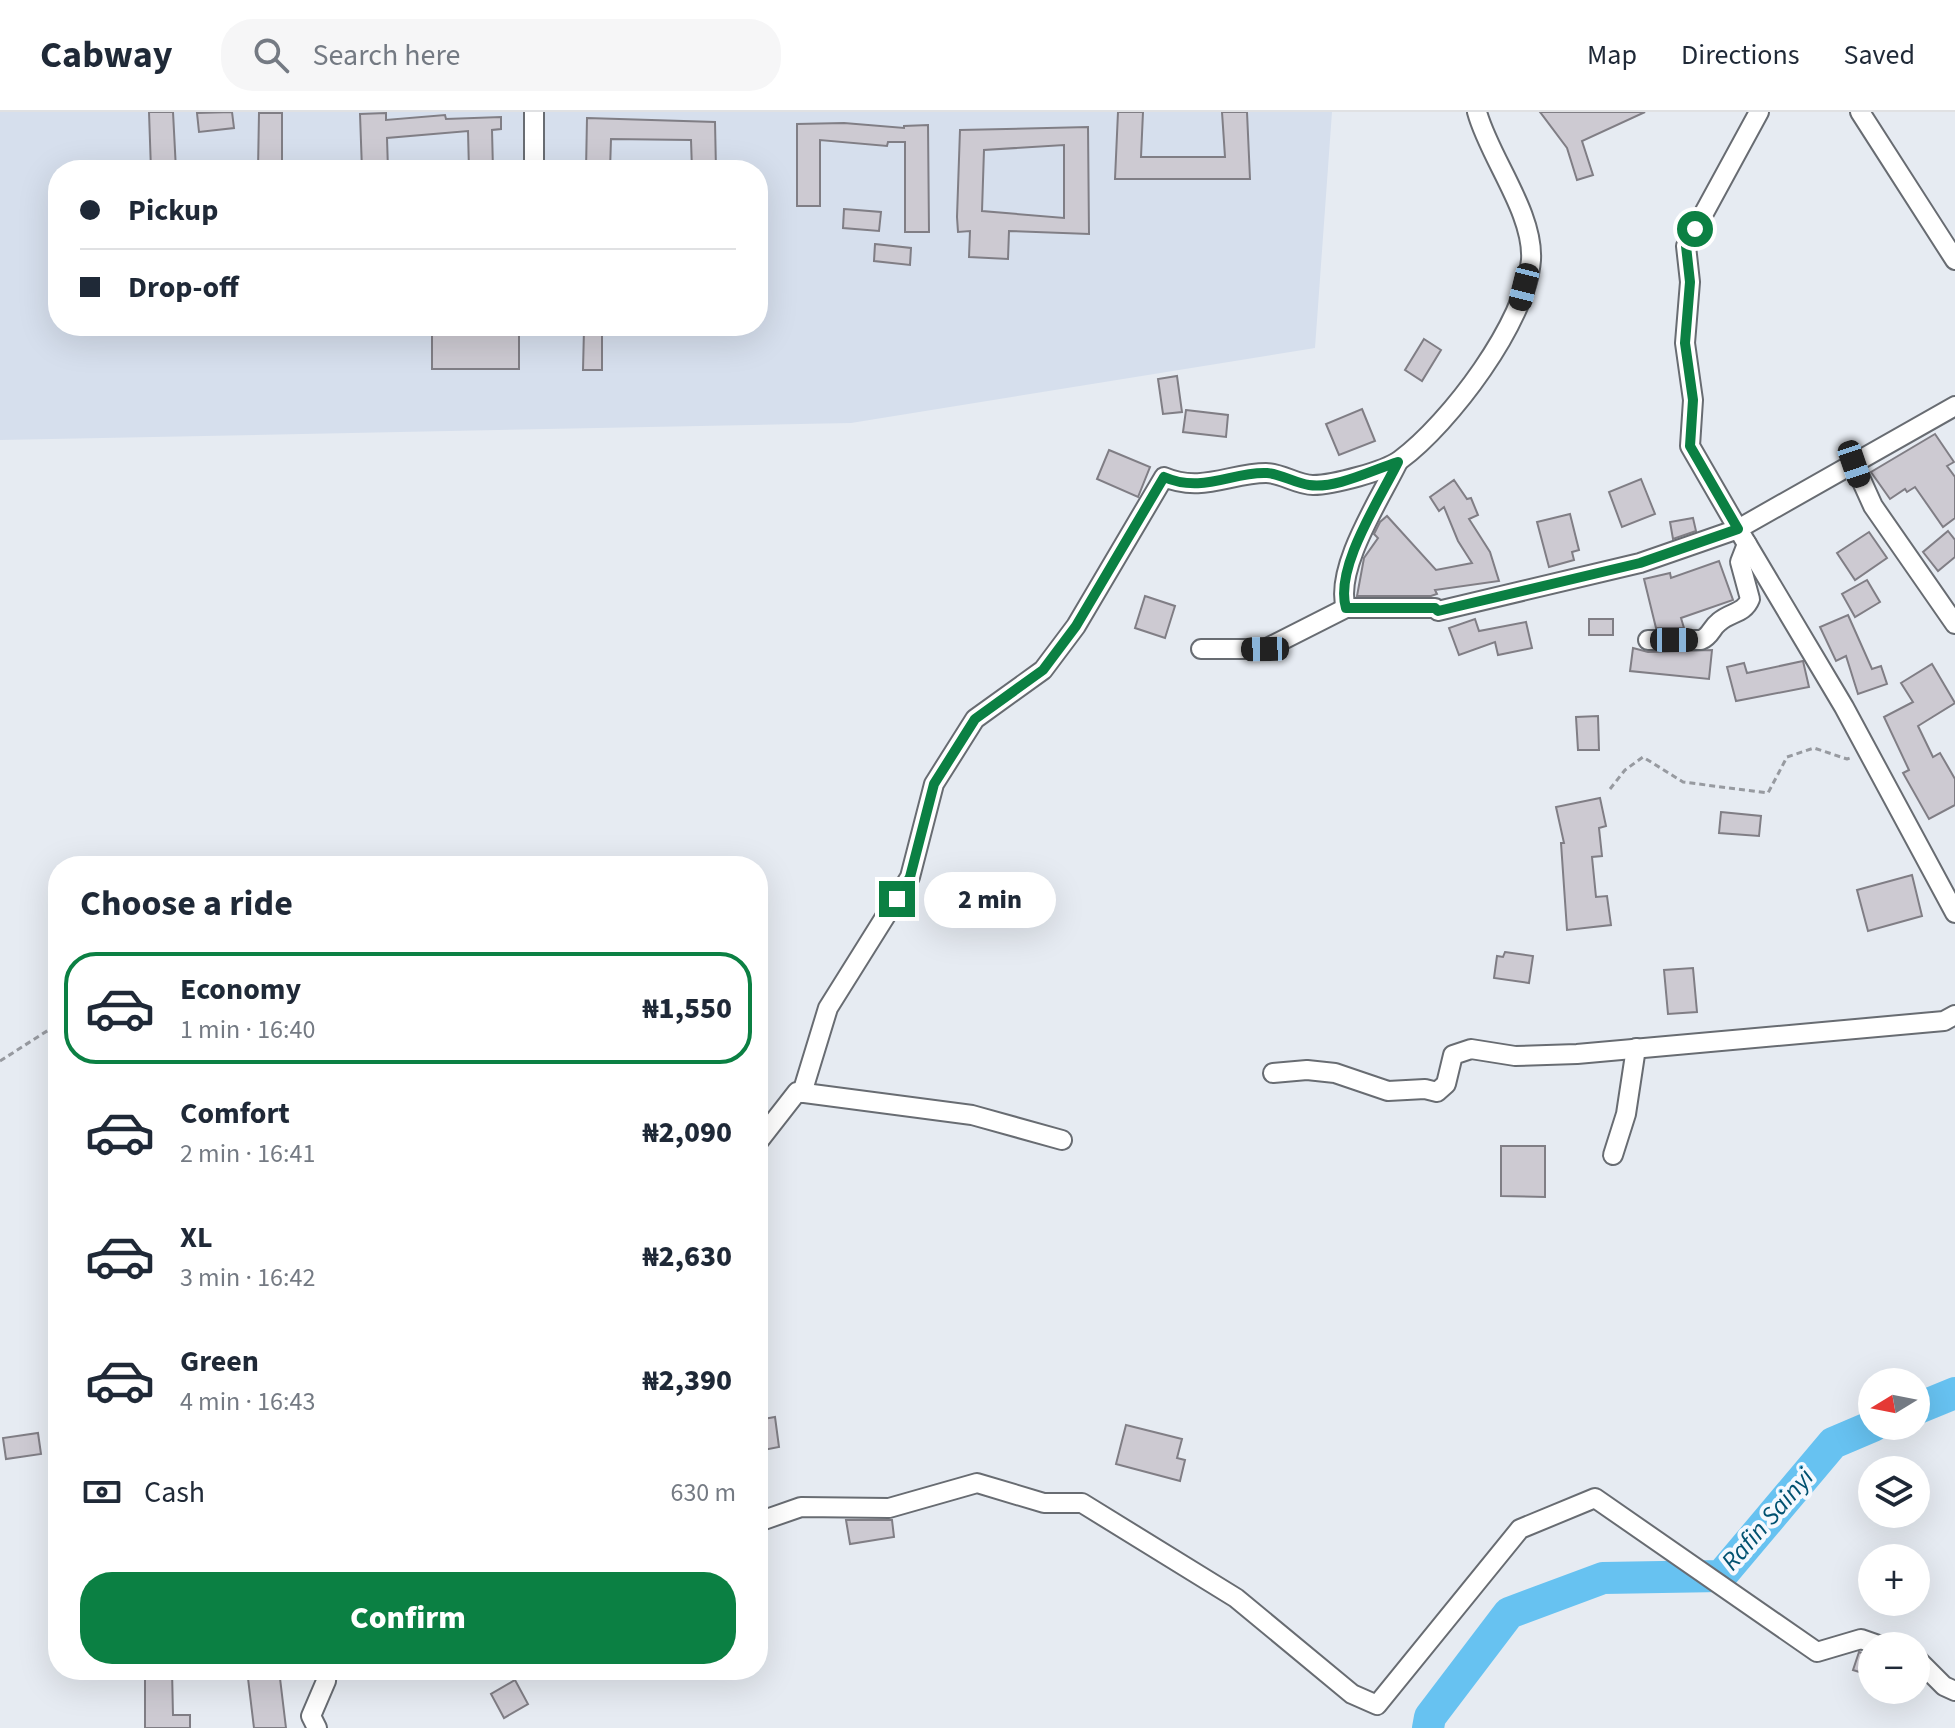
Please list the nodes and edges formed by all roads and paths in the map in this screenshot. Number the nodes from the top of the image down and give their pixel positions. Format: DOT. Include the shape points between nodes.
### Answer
graph roads {
  1 [pos="534,112"];
  2 [pos="1477,112"];
  3 [pos="1759,112"];
  4 [pos="1860,112"];
  5 [pos="534,160"];
  6 [pos="1955,260"];
  7 [pos="1955,406"];
  8 [pos="1398,462"];
  9 [pos="1854,464"];
  10 [pos="1743,537"];
  11 [pos="1346,608"];
  12 [pos="1955,624"];
  13 [pos="1648,640"];
  14 [pos="1201,649"];
  15 [pos="1867,751"];
  16 [pos="1610,789"];
  17 [pos="1955,913"];
  18 [pos="1955,1015"];
  19 [pos="48,1030"];
  20 [pos="1636,1048"];
  21 [pos="0,1061"];
  22 [pos="1273,1073"];
  23 [pos="802,1093"];
  24 [pos="768,1129"];
  25 [pos="1062,1140"];
  26 [pos="1613,1155"];
  27 [pos="768,1519"];
  28 [pos="1858,1640"];
  29 [pos="1930,1672"];
  30 [pos="326,1680"];
  31 [pos="1955,1691"];
  32 [pos="317,1728"];
  1 -- 5 [label="street"];
  2 -- 8 [label="street" via="1528,232 1531,260 1517,314 1444,421"];
  3 -- 10 [label="street" via="1686,246 1690,446"];
  4 -- 6 [label="street"];
  7 -- 9 [label="street"];
  8 -- 11 [label="street" via="1352,556 1342,595"];
  8 -- 23 [label="street" via="1311,485 1267,473 1225,482 1177,483 1164,477 1076,626 1043,670 975,719 934,784 910,877 828,1008"];
  9 -- 10 [label="street"];
  9 -- 12 [label="street" via="1873,506"];
  10 -- 11 [label="street" via="1438,611"];
  10 -- 13 [label="street" via="1740,562 1750,599 1743,610 1723,619 1701,640"];
  10 -- 15 [label="street"];
  11 -- 14 [label="street" via="1265,649"];
  15 -- 16 [label="path" via="1847,759 1814,748 1787,757 1768,793 1683,782 1643,757"];
  15 -- 17 [label="street"];
  18 -- 20 [label="street" via="1944,1021"];
  19 -- 21 [label="path"];
  20 -- 22 [label="street" via="1515,1056 1471,1049 1453,1055 1446,1084 1437,1092 1388,1091 1335,1073"];
  20 -- 26 [label="street" via="1626,1114"];
  23 -- 24 [label="street" via="797,1092"];
  23 -- 25 [label="street" via="972,1115"];
  27 -- 28 [label="street" via="801,1507 889,1508 977,1483 1044,1503 1082,1503 1236,1598 1352,1694 1377,1705 1520,1529 1595,1498 1817,1652"];
  29 -- 31 [label="street"];
  30 -- 32 [label="street" via="311,1716"];
}
